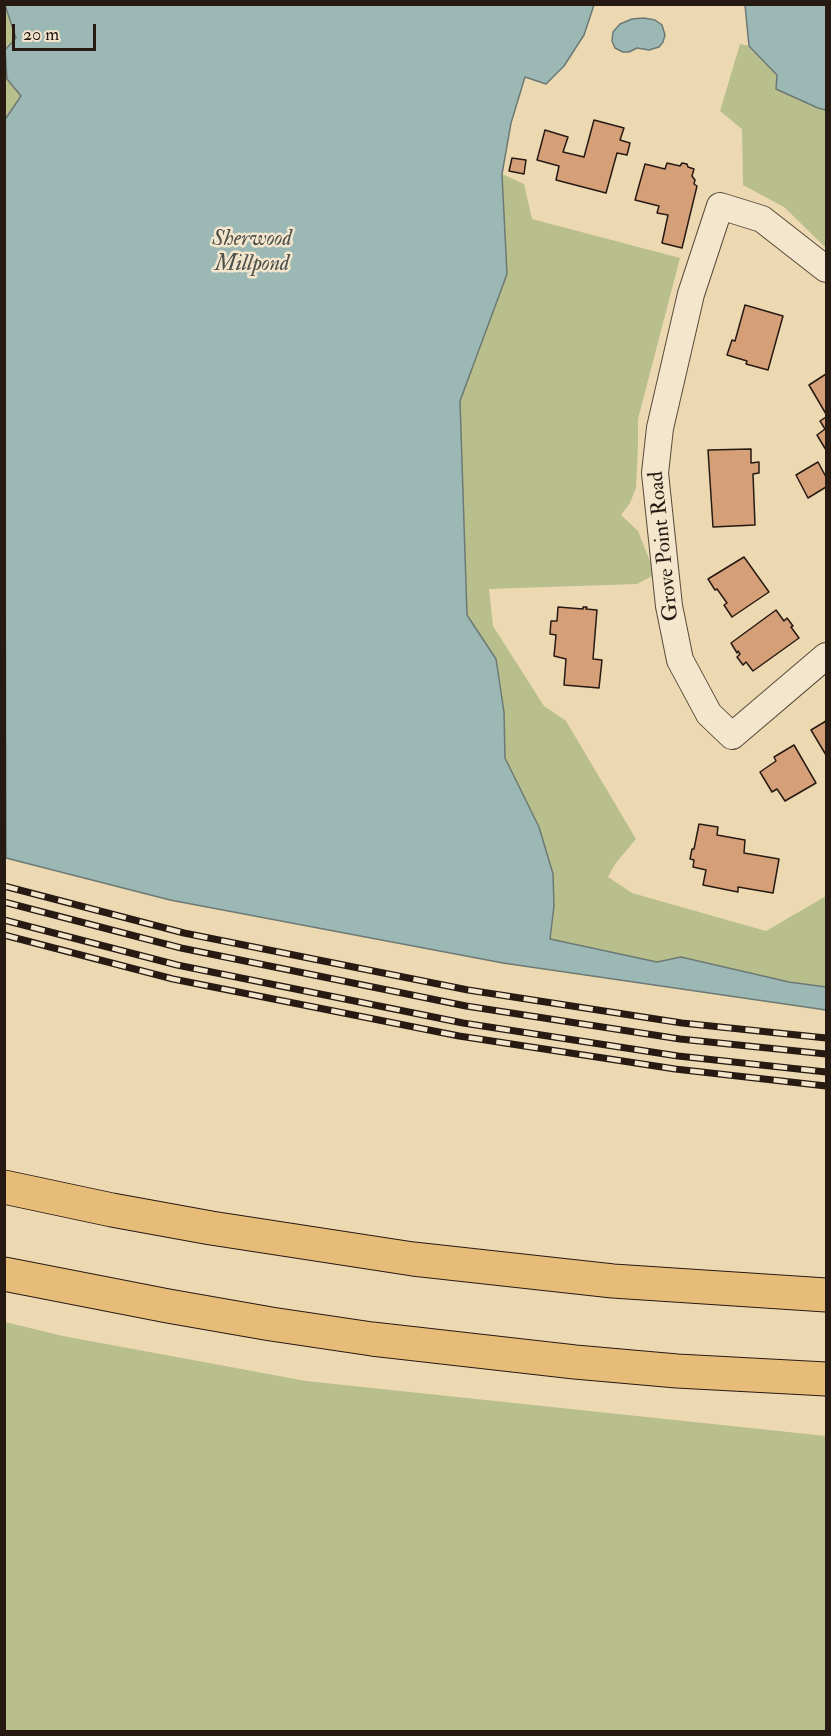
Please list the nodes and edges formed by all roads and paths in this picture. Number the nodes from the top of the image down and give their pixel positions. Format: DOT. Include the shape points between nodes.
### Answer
graph roads {
  1 [pos="826,269"];
  2 [pos="826,656"];
  3 [pos="4,1187"];
  4 [pos="4,1274"];
  5 [pos="826,1295"];
  6 [pos="826,1379"];
  1 -- 2 [label="street, Grove Point Road" via="762,219 720,206 691,294 660,428 656,473 669,606 680,660 709,714 732,736"];
  3 -- 5 [label="highway" via="211,1228 413,1259 613,1281"];
  4 -- 6 [label="highway" via="372,1339 586,1363"];
}
